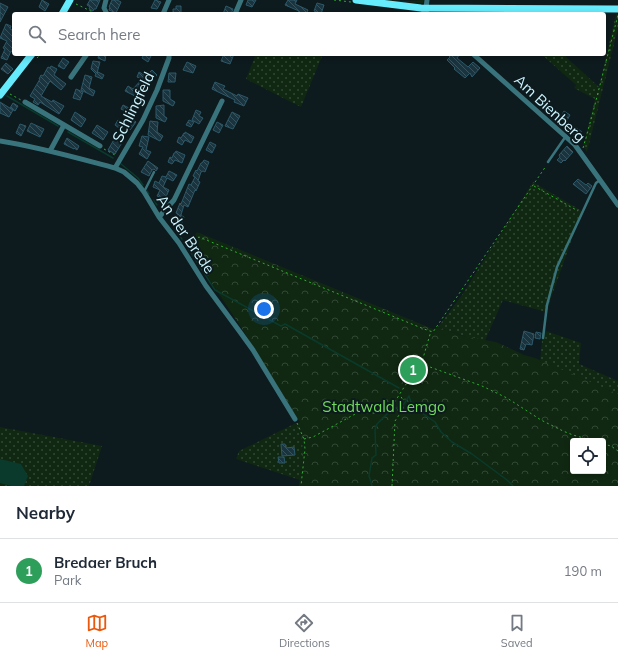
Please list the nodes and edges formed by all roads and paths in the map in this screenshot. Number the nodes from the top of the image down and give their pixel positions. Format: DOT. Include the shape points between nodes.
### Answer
graph roads {
  1 [pos="69,0"];
  2 [pos="106,0"];
  3 [pos="169,0"];
  4 [pos="241,0"];
  5 [pos="356,0"];
  6 [pos="427,0"];
  7 [pos="425,10"];
  8 [pos="618,10"];
  9 [pos="63,12"];
  10 [pos="93,12"];
  11 [pos="106,12"];
  12 [pos="164,12"];
  13 [pos="236,12"];
  14 [pos="618,14"];
  15 [pos="30,56"];
  16 [pos="86,56"];
  17 [pos="169,56"];
  18 [pos="475,56"];
  19 [pos="71,77"];
  20 [pos="2,93"];
  21 [pos="222,101"];
  22 [pos="25,102"];
  23 [pos="64,125"];
  24 [pos="566,136"];
  25 [pos="0,141"];
  26 [pos="100,146"];
  27 [pos="50,151"];
  28 [pos="582,154"];
  29 [pos="121,158"];
  30 [pos="548,162"];
  31 [pos="115,168"];
  32 [pos="154,172"];
  33 [pos="600,180"];
  34 [pos="533,185"];
  35 [pos="144,192"];
  36 [pos="618,205"];
  37 [pos="582,214"];
  38 [pos="159,218"];
  39 [pos="182,247"];
  40 [pos="431,331"];
  41 [pos="543,338"];
  42 [pos="421,366"];
  43 [pos="399,395"];
  44 [pos="295,419"];
  45 [pos="584,438"];
  46 [pos="304,439"];
  47 [pos="606,445"];
  48 [pos="618,452"];
  49 [pos="301,486"];
  50 [pos="392,486"];
  1 -- 9 [label="main road"];
  1 -- 10 [label="path"];
  2 -- 11 [label="street"];
  3 -- 12 [label="street"];
  4 -- 13 [label="street"];
  5 -- 7 [label="main road"];
  6 -- 7 [label="street"];
  7 -- 8 [label="main road"];
  14 -- 28 [label="path"];
  15 -- 20 [label="main road"];
  16 -- 19 [label="street"];
  17 -- 29 [label="street, Schlingfeld" via="143,120"];
  18 -- 24 [label="street, Am Bienberg"];
  20 -- 22 [label="path"];
  21 -- 38 [label="street" via="174,200"];
  22 -- 23 [label="street"];
  23 -- 26 [label="street"];
  23 -- 27 [label="street"];
  24 -- 28 [label="street, Am Bienberg"];
  24 -- 30 [label="lane"];
  25 -- 27 [label="street, An der Brede"];
  26 -- 29 [label="path"];
  27 -- 31 [label="street, An der Brede"];
  28 -- 33 [label="street, Am Bienberg"];
  29 -- 31 [label="street, Schlingfeld"];
  30 -- 34 [label="path"];
  31 -- 35 [label="street, An der Brede" via="124,172"];
  32 -- 35 [label="lane"];
  33 -- 36 [label="street, Am Bienberg"];
  33 -- 37 [label="lane" via="596,183"];
  34 -- 37 [label="path"];
  34 -- 40 [label="path" via="433,332"];
  35 -- 38 [label="street, An der Brede"];
  37 -- 41 [label="lane" via="558,267 547,305"];
  38 -- 39 [label="street, An der Brede"];
  39 -- 40 [label="path" via="199,237"];
  39 -- 44 [label="street, An der Brede" via="206,286 253,350"];
  40 -- 42 [label="path"];
  42 -- 43 [label="path" via="417,367"];
  42 -- 45 [label="path" via="482,386 507,398 541,420"];
  43 -- 46 [label="path" via="394,403 376,413 358,413 313,437"];
  43 -- 50 [label="path" via="402,398 403,409 395,421"];
  44 -- 46 [label="path"];
  46 -- 49 [label="path"];
  47 -- 48 [label="path"];
}
